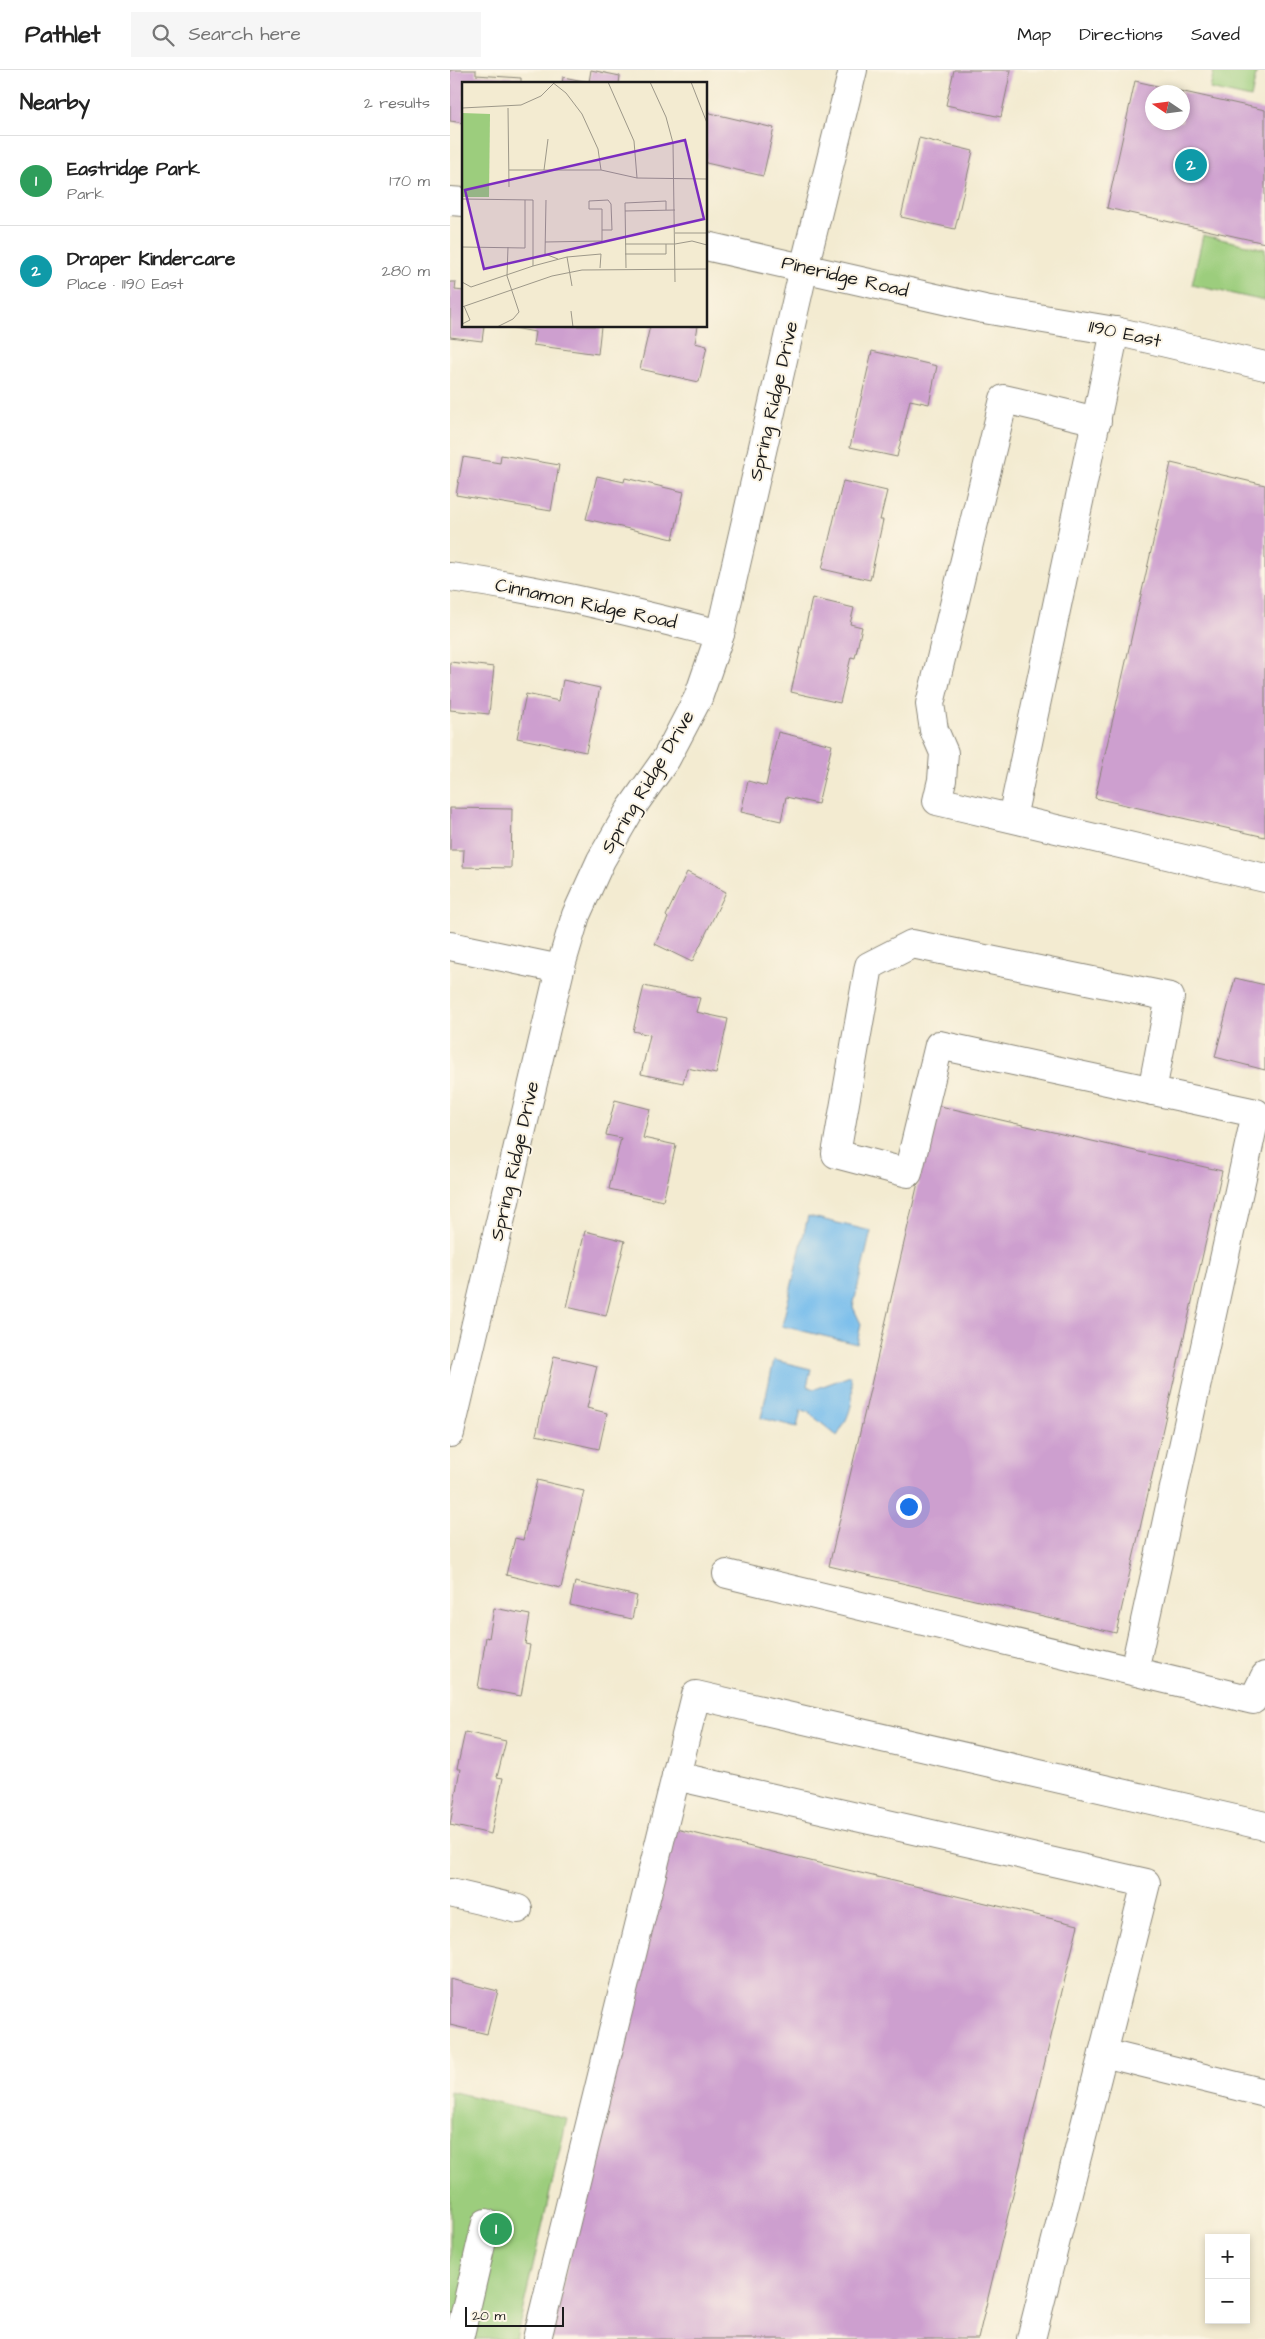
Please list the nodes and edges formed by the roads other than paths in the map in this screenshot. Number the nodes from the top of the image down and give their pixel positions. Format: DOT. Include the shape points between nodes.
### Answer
graph roads {
  1 [pos="853,70"];
  2 [pos="708,246"];
  3 [pos="804,268"];
  4 [pos="984,309"];
  5 [pos="1116,331"];
  6 [pos="1265,366"];
  7 [pos="1097,421"];
  8 [pos="450,577"];
  9 [pos="720,634"];
  10 [pos="1012,818"];
  11 [pos="1265,878"];
  12 [pos="450,946"];
  13 [pos="560,969"];
  14 [pos="1152,1091"];
  15 [pos="1261,1115"];
  16 [pos="450,1433"];
  17 [pos="727,1574"];
  18 [pos="1134,1671"];
  19 [pos="1265,1676"];
  20 [pos="676,1776"];
  21 [pos="1265,1826"];
  22 [pos="450,1892"];
  23 [pos="518,1909"];
  24 [pos="1103,2053"];
  25 [pos="1265,2093"];
  26 [pos="486,2224"];
  27 [pos="459,2339"];
  28 [pos="537,2339"];
  29 [pos="1031,2339"];
  1 -- 3 [label="street, Spring Ridge Drive"];
  2 -- 3 [label="street, Pineridge Road"];
  3 -- 4 [label="street, Pineridge Road"];
  3 -- 9 [label="street, Spring Ridge Drive"];
  4 -- 5 [label="street, 1190 East"];
  5 -- 6 [label="street, 1190 East"];
  5 -- 7 [label="street"];
  7 -- 10 [label="street"];
  7 -- 10 [label="street" via="1004,399 930,704 934,730 944,754 938,801"];
  8 -- 9 [label="street, Cinnamon Ridge Road" via="564,596"];
  9 -- 13 [label="street, Spring Ridge Drive" via="698,698 666,760 630,810 601,860 576,915"];
  10 -- 11 [label="street"];
  12 -- 13 [label="street"];
  13 -- 16 [label="street, Spring Ridge Drive"];
  14 -- 14 [label="street" via="939,1044 908,1173 836,1154 869,966 912,944 1170,997"];
  14 -- 15 [label="street"];
  15 -- 18 [label="street"];
  17 -- 18 [label="street"];
  18 -- 19 [label="street" via="1253,1700"];
  20 -- 21 [label="street" via="696,1694"];
  20 -- 24 [label="street" via="1146,1883"];
  20 -- 28 [label="street"];
  22 -- 23 [label="street"];
  24 -- 25 [label="street"];
  24 -- 29 [label="street"];
  26 -- 27 [label="street"];
}
